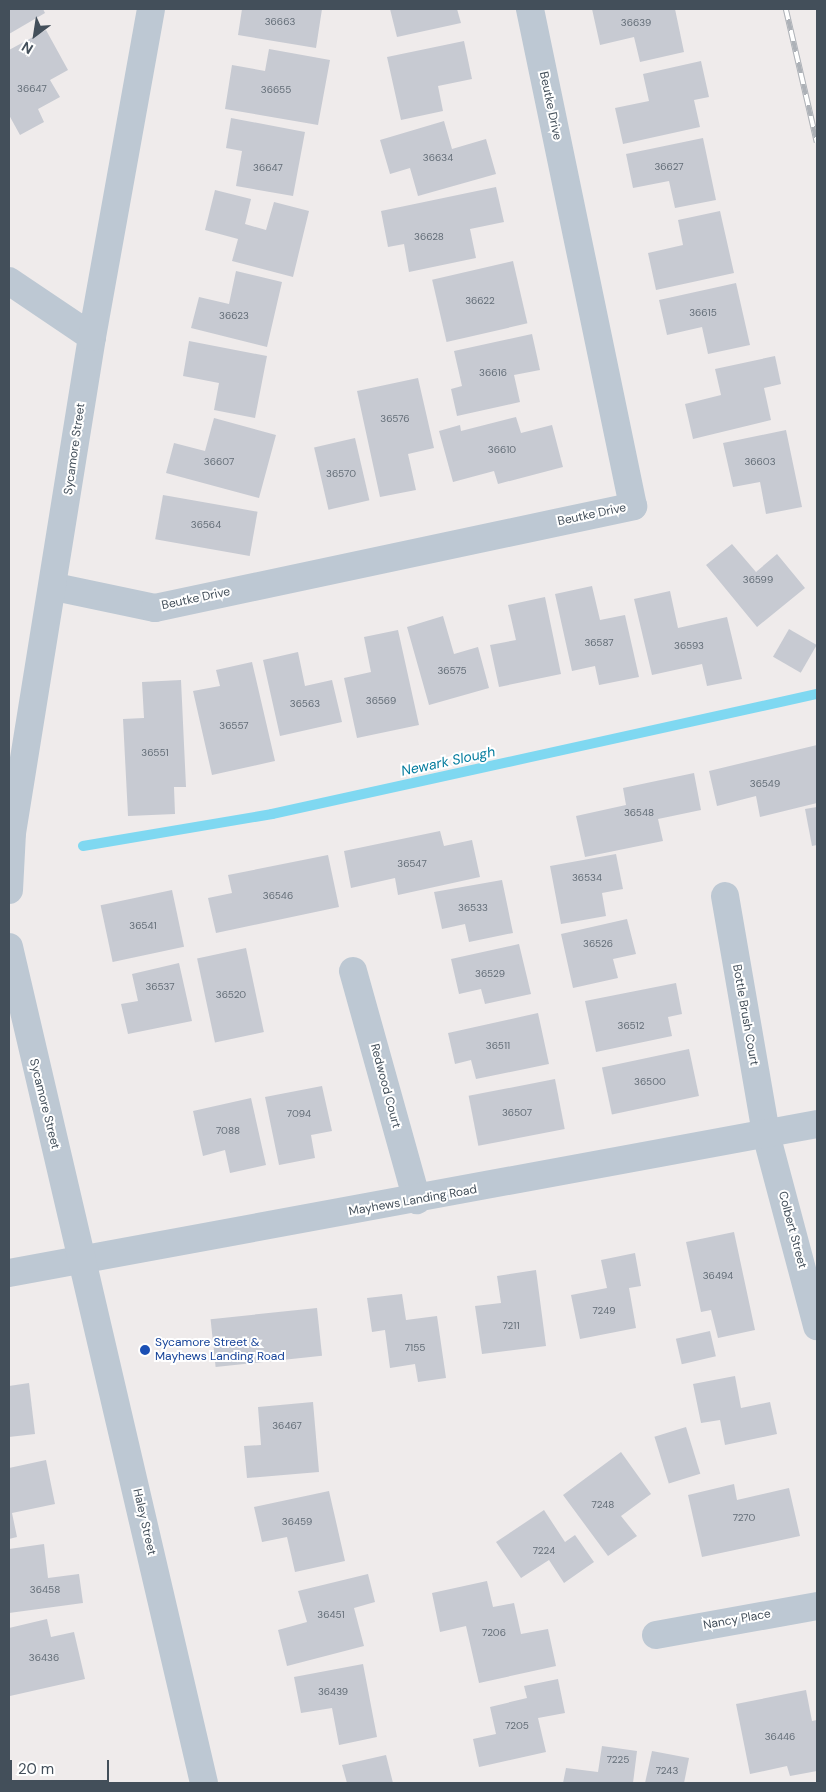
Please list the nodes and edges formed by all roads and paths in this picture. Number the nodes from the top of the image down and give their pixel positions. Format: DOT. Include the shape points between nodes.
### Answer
graph roads {
  1 [pos="151,9"];
  2 [pos="530,9"];
  3 [pos="9,281"];
  4 [pos="92,337"];
  5 [pos="54,587"];
  6 [pos="9,890"];
  7 [pos="724,896"];
  8 [pos="9,947"];
  9 [pos="353,971"];
  10 [pos="817,1124"];
  11 [pos="766,1134"];
  12 [pos="417,1200"];
  13 [pos="84,1260"];
  14 [pos="9,1273"];
  15 [pos="817,1326"];
  16 [pos="817,1606"];
  17 [pos="656,1635"];
  18 [pos="204,1783"];
  1 -- 4 [label="street, Sycamore Street"];
  2 -- 5 [label="street, Beutke Drive" via="633,506 155,608"];
  3 -- 4 [label="street"];
  4 -- 5 [label="street, Sycamore Street"];
  5 -- 6 [label="street, Sycamore Street" via="12,832"];
  7 -- 11 [label="street, Bottle Brush Court"];
  8 -- 13 [label="street, Sycamore Street"];
  9 -- 12 [label="street, Redwood Court"];
  10 -- 11 [label="street, Mayhews Landing Road"];
  11 -- 12 [label="street, Mayhews Landing Road"];
  11 -- 15 [label="street, Colbert Street"];
  12 -- 13 [label="street, Mayhews Landing Road"];
  13 -- 14 [label="street, Mayhews Landing Road"];
  13 -- 18 [label="street, Haley Street"];
  16 -- 17 [label="street, Nancy Place"];
}
